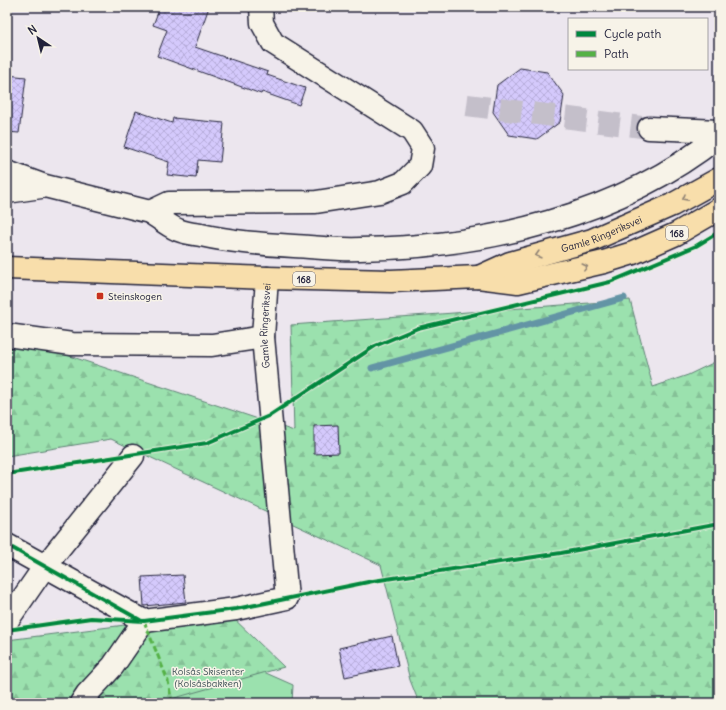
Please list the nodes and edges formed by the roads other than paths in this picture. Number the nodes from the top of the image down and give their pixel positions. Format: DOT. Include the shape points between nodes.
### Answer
graph roads {
  1 [pos="262,7"];
  2 [pos="649,128"];
  3 [pos="719,130"];
  4 [pos="719,136"];
  5 [pos="7,172"];
  6 [pos="719,179"];
  7 [pos="45,186"];
  8 [pos="7,192"];
  9 [pos="719,209"];
  10 [pos="150,212"];
  11 [pos="7,268"];
  12 [pos="478,277"];
  13 [pos="267,278"];
  14 [pos="7,335"];
  15 [pos="263,337"];
  16 [pos="133,456"];
  17 [pos="7,545"];
  18 [pos="45,566"];
  19 [pos="7,621"];
  20 [pos="144,622"];
  21 [pos="81,703"];
  1 -- 10 [label="lane" via="262,23 273,43 412,131 423,148 420,166 403,184 380,192 316,202 168,203"];
  2 -- 3 [label="lane"];
  4 -- 10 [label="lane" via="692,157 648,183 602,204 497,236 438,245 359,249 235,242 178,230"];
  5 -- 7 [label="lane"];
  6 -- 12 [label="main road, Gamle Ringeriksvei / 168, one-way" via="672,205 592,240 510,263"];
  7 -- 8 [label="lane"];
  7 -- 10 [label="lane"];
  12 -- 9 [label="main road, Gamle Ringeriksvei / 168, one-way" via="518,282 604,262 676,234"];
  11 -- 13 [label="main road, Gamle Ringeriksvei / 168"];
  12 -- 13 [label="main road, Gamle Ringeriksvei / 168" via="391,281"];
  13 -- 15 [label="lane, Gamle Ringeriksvei"];
  14 -- 15 [label="lane" via="72,344 165,345 212,345"];
  15 -- 20 [label="lane, Gamle Ringeriksvei" via="286,598 236,609"];
  16 -- 18 [label="lane"];
  17 -- 18 [label="lane"];
  18 -- 19 [label="lane"];
  18 -- 20 [label="lane"];
  20 -- 21 [label="lane" via="114,666"];
}
